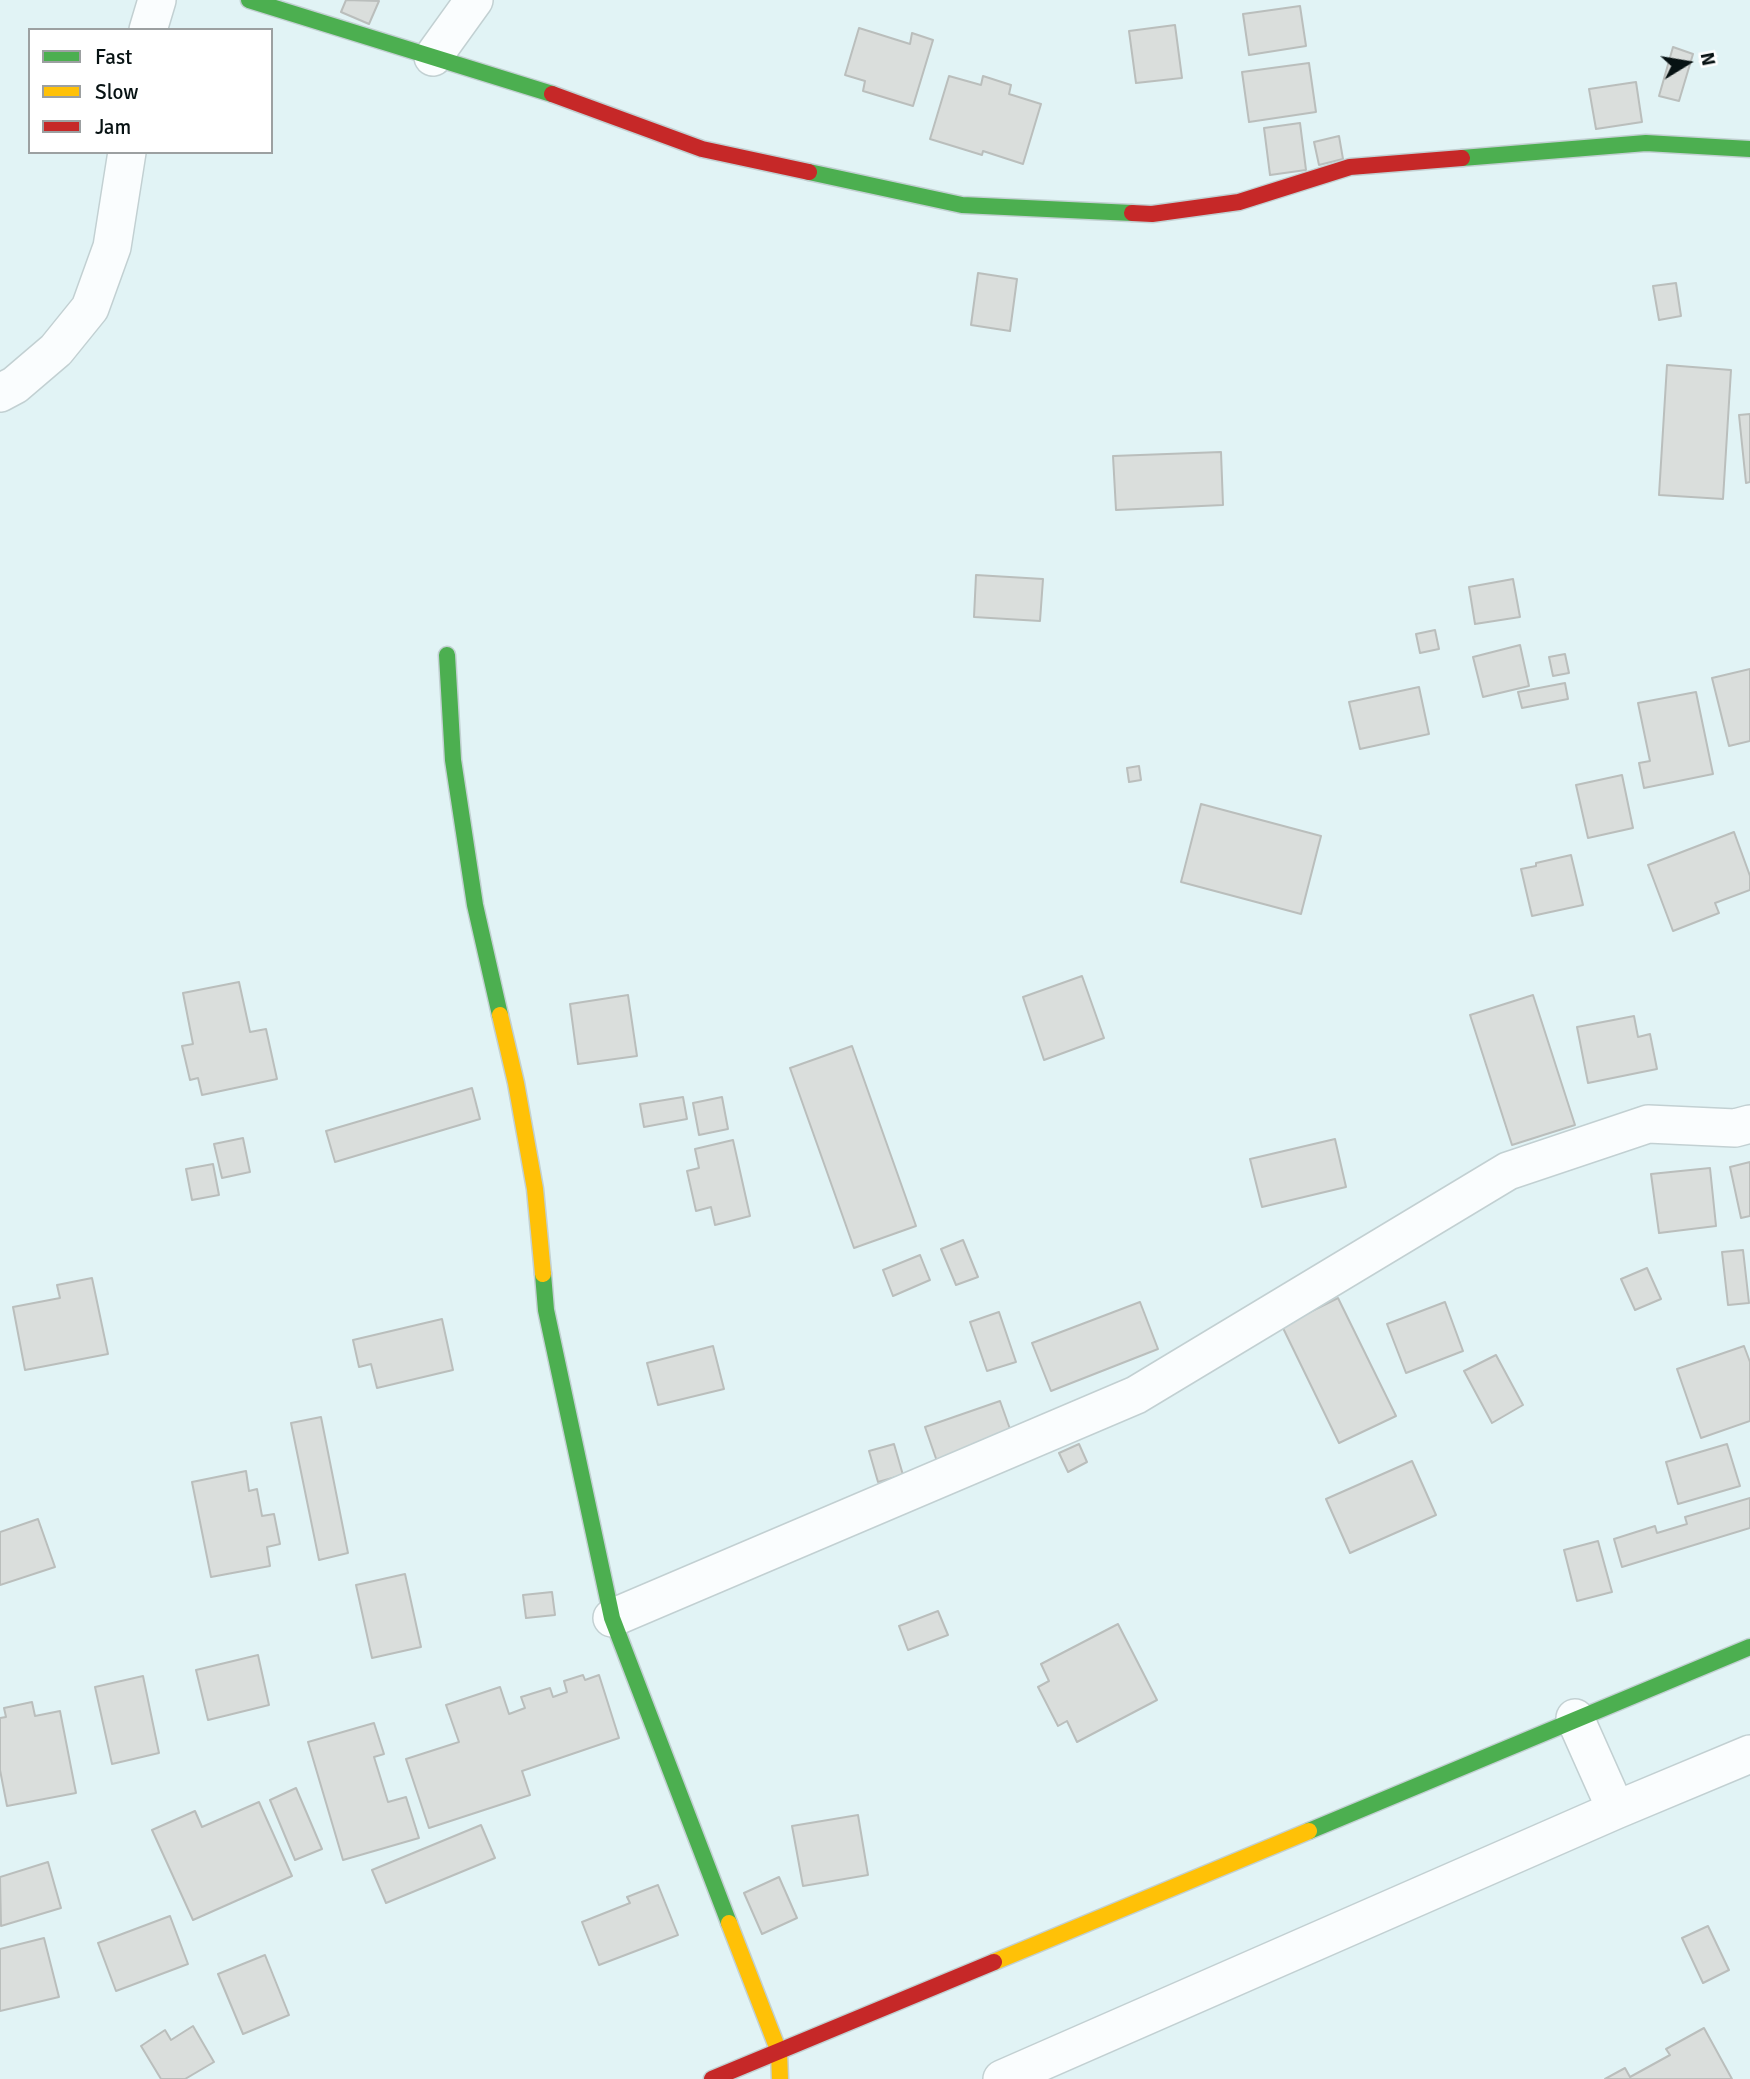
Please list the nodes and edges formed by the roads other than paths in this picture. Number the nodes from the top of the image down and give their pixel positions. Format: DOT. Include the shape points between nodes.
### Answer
graph roads {
  1 [pos="157,0"];
  2 [pos="249,0"];
  3 [pos="474,0"];
  4 [pos="149,28"];
  5 [pos="433,57"];
  6 [pos="1750,149"];
  7 [pos="127,154"];
  8 [pos="0,393"];
  9 [pos="447,655"];
  10 [pos="1750,1124"];
  11 [pos="612,1618"];
  12 [pos="1750,1647"];
  13 [pos="1576,1718"];
  14 [pos="1750,1754"];
  15 [pos="1616,1810"];
  16 [pos="779,2052"];
  17 [pos="712,2079"];
  18 [pos="780,2079"];
  19 [pos="1002,2079"];
  1 -- 4 [label="street"];
  2 -- 5 [label="street"];
  3 -- 5 [label="street"];
  5 -- 6 [label="street" via="702,149 962,205 1152,214 1239,202 1350,167 1646,142"];
  7 -- 8 [label="street" via="112,247 90,308 56,350"];
  9 -- 11 [label="street" via="453,760 475,905 536,1189 546,1310"];
  10 -- 11 [label="street" via="1735,1128 1648,1124 1508,1171 1136,1395"];
  11 -- 16 [label="street"];
  12 -- 13 [label="street"];
  13 -- 15 [label="street"];
  13 -- 16 [label="street"];
  14 -- 15 [label="street"];
  15 -- 19 [label="street"];
  16 -- 17 [label="street"];
  16 -- 18 [label="street"];
}
